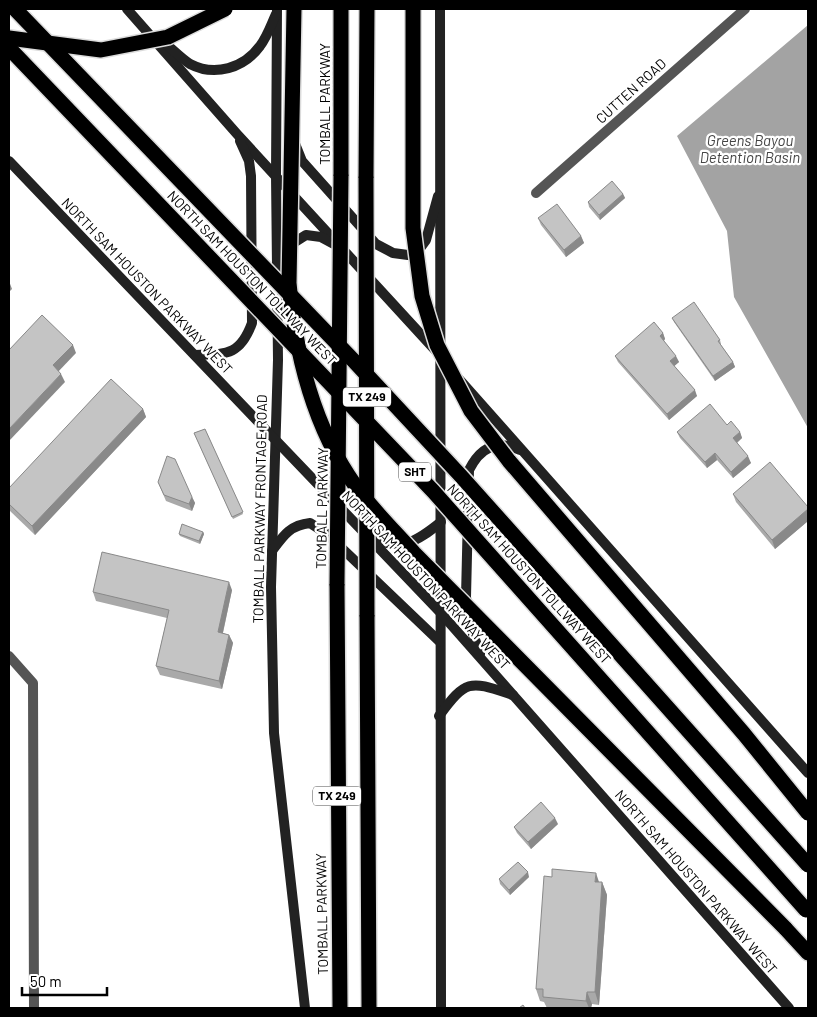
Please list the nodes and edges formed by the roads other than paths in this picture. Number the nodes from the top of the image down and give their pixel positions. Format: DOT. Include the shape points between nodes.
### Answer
graph roads {
  1 [pos="15,9"];
  2 [pos="127,9"];
  3 [pos="225,9"];
  4 [pos="294,9"];
  5 [pos="341,9"];
  6 [pos="367,9"];
  7 [pos="413,9"];
  8 [pos="440,9"];
  9 [pos="744,9"];
  10 [pos="277,10"];
  11 [pos="146,29"];
  12 [pos="9,38"];
  13 [pos="9,48"];
  14 [pos="277,78"];
  15 [pos="237,134"];
  16 [pos="9,161"];
  17 [pos="276,175"];
  18 [pos="442,183"];
  19 [pos="536,193"];
  20 [pos="345,251"];
  21 [pos="277,272"];
  22 [pos="195,355"];
  23 [pos="441,358"];
  24 [pos="275,439"];
  25 [pos="526,453"];
  26 [pos="441,522"];
  27 [pos="371,540"];
  28 [pos="272,551"];
  29 [pos="439,611"];
  30 [pos="440,642"];
  31 [pos="9,656"];
  32 [pos="482,659"];
  33 [pos="515,695"];
  34 [pos="440,716"];
  35 [pos="808,773"];
  36 [pos="808,813"];
  37 [pos="808,864"];
  38 [pos="807,912"];
  39 [pos="808,953"];
  40 [pos="34,1008"];
  41 [pos="305,1008"];
  42 [pos="340,1008"];
  43 [pos="369,1008"];
  44 [pos="441,1008"];
  45 [pos="789,1008"];
  1 -- 37 [label="highway, NORTH SAM HOUSTON TOLLWAY WEST / SHT, bridge" via="460,475"];
  2 -- 11 [label="main road"];
  3 -- 12 [label="highway, bridge" via="168,36 101,50"];
  4 -- 39 [label="highway, bridge" via="290,292 293,328 306,387 330,442 362,495 414,553"];
  5 -- 42 [label="highway, TOMBALL PARKWAY / TX 249, bridge" via="337,584"];
  6 -- 43 [label="highway, TX 249, bridge"];
  7 -- 36 [label="highway, bridge" via="414,228 422,296 437,345 471,411 509,462 744,734"];
  8 -- 18 [label="main road"];
  9 -- 19 [label="street, CUTTEN ROAD"];
  10 -- 11 [label="main road" via="260,45 247,59 230,68 213,71 190,64"];
  10 -- 14 [label="main road, TOMBALL PARKWAY FRONTAGE ROAD"];
  11 -- 15 [label="main road"];
  13 -- 38 [label="highway, NORTH SAM HOUSTON TOLLWAY WEST / SHT, bridge" via="433,491"];
  14 -- 17 [label="main road, TOMBALL PARKWAY FRONTAGE ROAD"];
  14 -- 18 [label="main road" via="287,126 302,161 376,244 408,256 418,251 426,240"];
  15 -- 17 [label="main road"];
  15 -- 22 [label="main road" via="249,161 251,176 252,323 246,340 236,350"];
  16 -- 22 [label="main road, NORTH SAM HOUSTON PARKWAY WEST"];
  17 -- 20 [label="main road"];
  17 -- 21 [label="main road, TOMBALL PARKWAY FRONTAGE ROAD"];
  18 -- 23 [label="main road"];
  20 -- 21 [label="main road" via="321,237 306,235 286,248"];
  20 -- 23 [label="main road"];
  21 -- 24 [label="main road, TOMBALL PARKWAY FRONTAGE ROAD"];
  22 -- 24 [label="main road, NORTH SAM HOUSTON PARKWAY WEST"];
  23 -- 25 [label="main road"];
  23 -- 26 [label="main road"];
  24 -- 27 [label="main road, NORTH SAM HOUSTON PARKWAY WEST"];
  24 -- 28 [label="main road, TOMBALL PARKWAY FRONTAGE ROAD"];
  25 -- 32 [label="main road" via="509,445 493,446 476,456 469,470 466,597 470,625"];
  25 -- 35 [label="main road"];
  26 -- 27 [label="main road" via="426,534 400,546"];
  26 -- 29 [label="main road"];
  27 -- 29 [label="main road, NORTH SAM HOUSTON PARKWAY WEST"];
  28 -- 30 [label="main road" via="286,532 296,525 310,523 327,534"];
  28 -- 41 [label="main road, TOMBALL PARKWAY FRONTAGE ROAD" via="274,733"];
  29 -- 30 [label="main road"];
  29 -- 32 [label="main road, NORTH SAM HOUSTON PARKWAY WEST"];
  30 -- 34 [label="main road"];
  31 -- 40 [label="street" via="33,683"];
  32 -- 33 [label="main road, NORTH SAM HOUSTON PARKWAY WEST"];
  33 -- 34 [label="main road" via="486,686 464,687"];
  33 -- 45 [label="main road, NORTH SAM HOUSTON PARKWAY WEST"];
  34 -- 44 [label="main road"];
}
